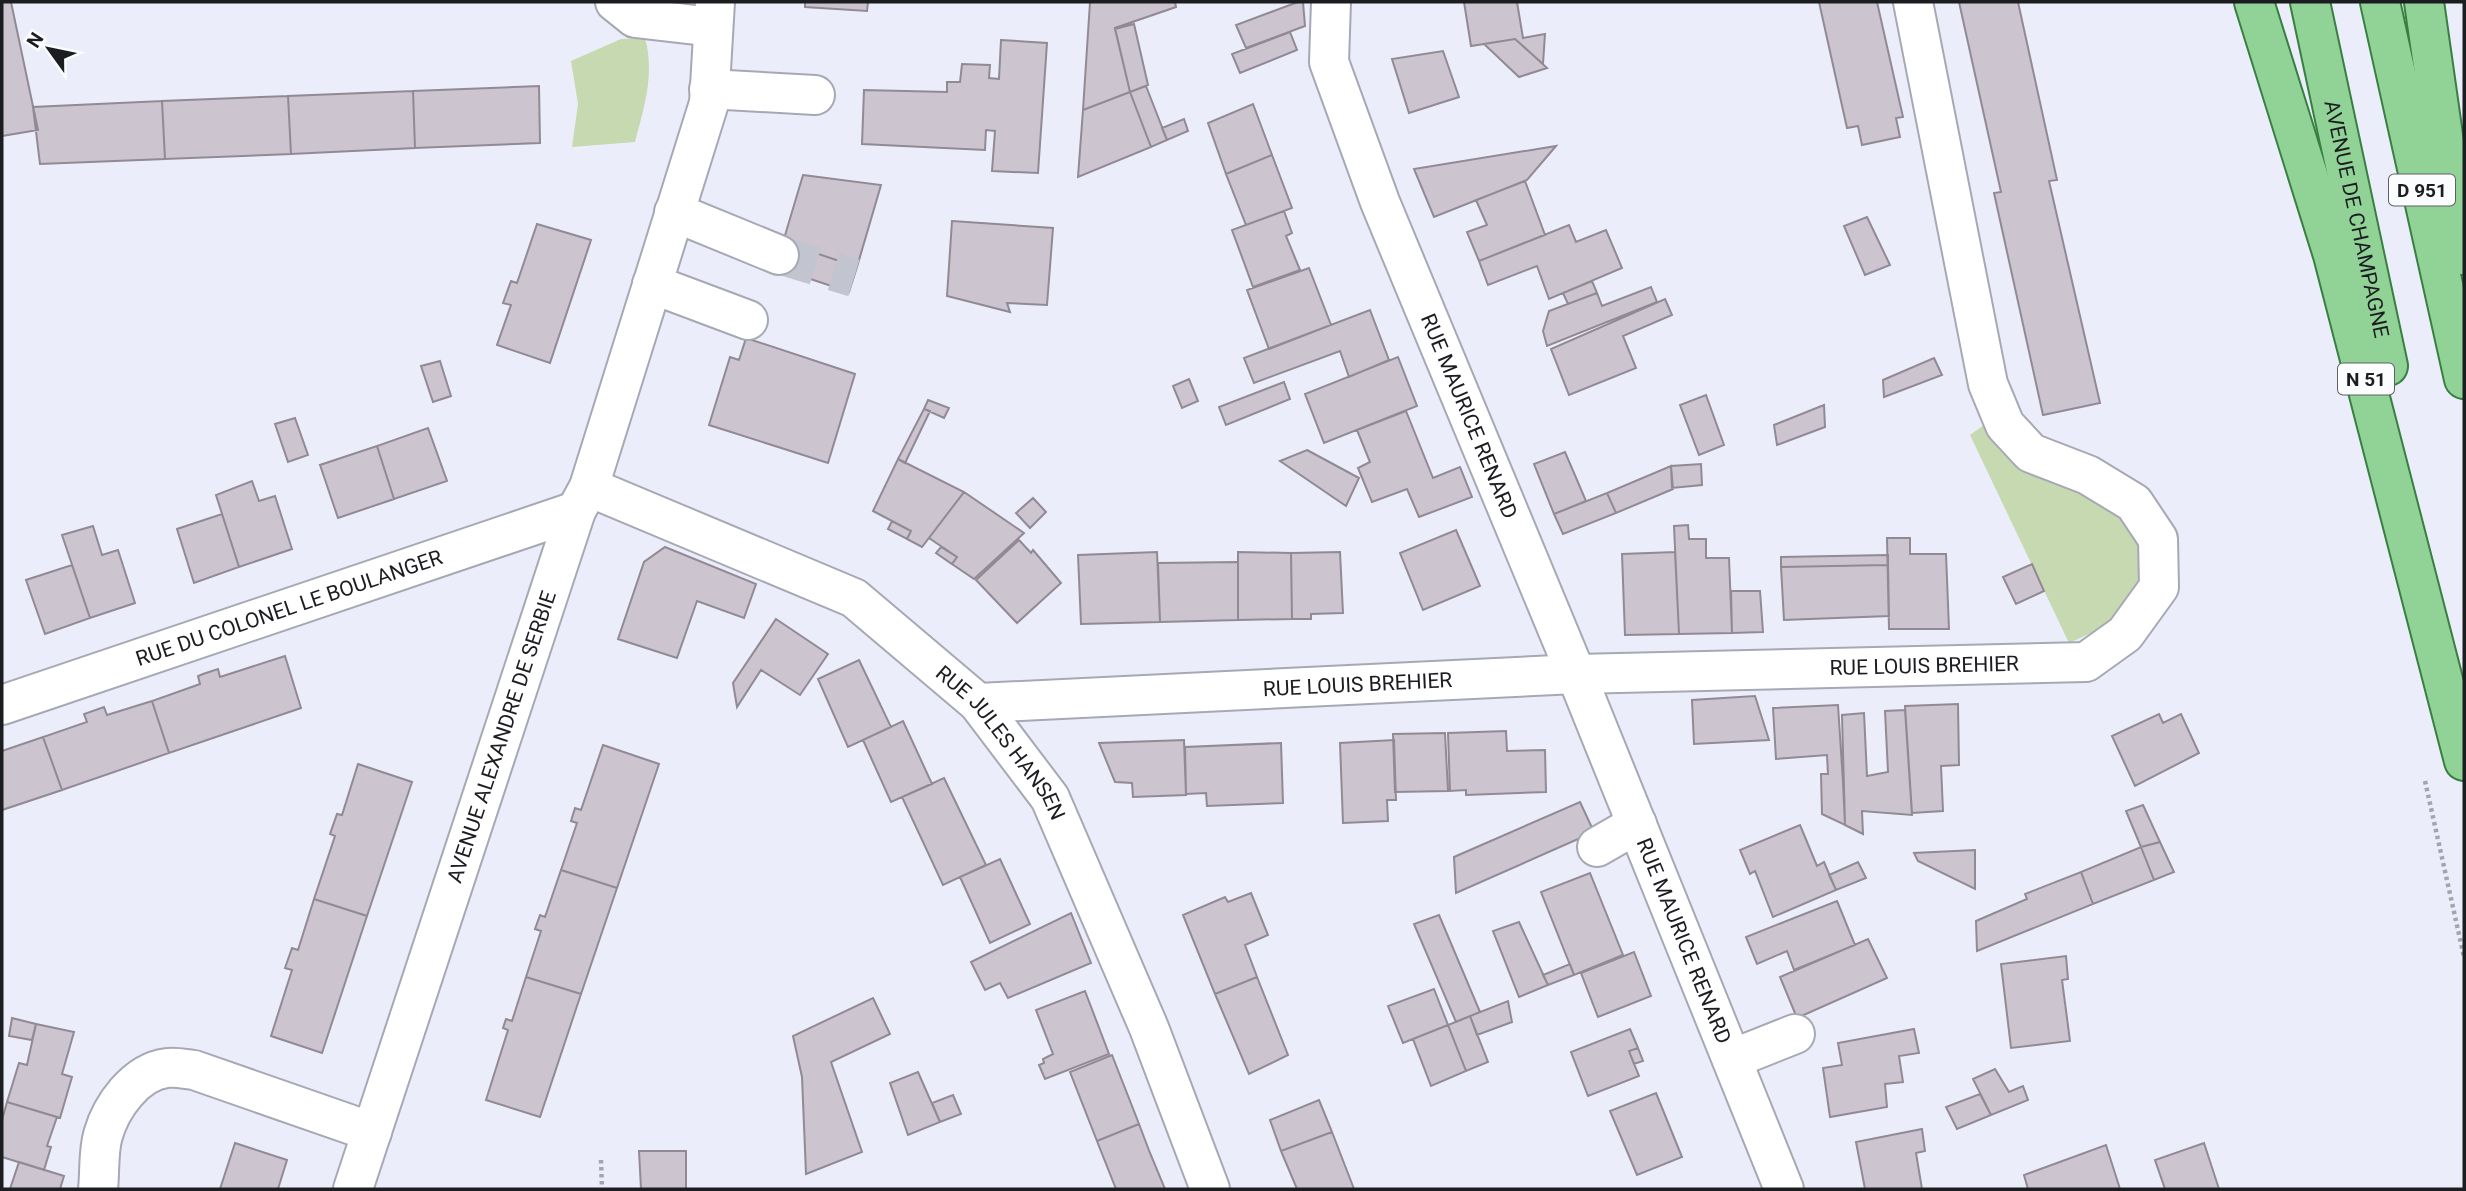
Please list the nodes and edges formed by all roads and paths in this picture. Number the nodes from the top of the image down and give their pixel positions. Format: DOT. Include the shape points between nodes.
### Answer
graph roads {
  1 [pos="615,2"];
  2 [pos="1331,2"];
  3 [pos="1913,2"];
  4 [pos="2254,2"];
  5 [pos="2310,2"];
  6 [pos="2380,2"];
  7 [pos="2424,2"];
  8 [pos="714,14"];
  9 [pos="709,89"];
  10 [pos="815,95"];
  11 [pos="674,212"];
  12 [pos="779,255"];
  13 [pos="652,284"];
  14 [pos="2464,285"];
  15 [pos="748,320"];
  16 [pos="2464,379"];
  17 [pos="582,499"];
  18 [pos="1576,674"];
  19 [pos="978,703"];
  20 [pos="2,705"];
  21 [pos="2464,725"];
  22 [pos="2464,761"];
  23 [pos="1637,824"];
  24 [pos="1597,847"];
  25 [pos="1795,1034"];
  26 [pos="1731,1059"];
  27 [pos="372,1132"];
  28 [pos="601,1160"];
  29 [pos="99,1189"];
  30 [pos="353,1189"];
  31 [pos="602,1189"];
  32 [pos="1210,1189"];
  33 [pos="1784,1189"];
  1 -- 8 [label="street" via="635,18"];
  2 -- 18 [label="street, RUE MAURICE RENARD" via="1329,62 1333,75 1380,202"];
  3 -- 18 [label="street, RUE LOUIS BREHIER" via="1988,384 2005,425 2031,453 2088,475 2133,503 2158,539 2160,587 2125,634 2085,662"];
  4 -- 22 [label="main road, N 51" via="2333,255"];
  5 -- 21 [label="main road, AVENUE DE CHAMPAGNE"];
  6 -- 16 [label="main road, D 951"];
  7 -- 14 [label="main road"];
  8 -- 9 [label="street, AVENUE ALEXANDRE DE SERBIE"];
  9 -- 10 [label="street"];
  9 -- 11 [label="street, AVENUE ALEXANDRE DE SERBIE" via="709,103"];
  11 -- 12 [label="street"];
  11 -- 13 [label="street, AVENUE ALEXANDRE DE SERBIE"];
  13 -- 15 [label="street"];
  13 -- 17 [label="street, AVENUE ALEXANDRE DE SERBIE"];
  17 -- 19 [label="street, RUE JULES HANSEN" via="854,598"];
  17 -- 20 [label="street, RUE DU COLONEL LE BOULANGER"];
  17 -- 27 [label="street, AVENUE ALEXANDRE DE SERBIE"];
  18 -- 19 [label="street, RUE LOUIS BREHIER"];
  18 -- 23 [label="street, RUE MAURICE RENARD"];
  19 -- 32 [label="street, RUE JULES HANSEN" via="1050,798 1110,971"];
  23 -- 24 [label="street, RUE MAURICE RENARD"];
  23 -- 26 [label="street, RUE MAURICE RENARD"];
  25 -- 26 [label="street, RUE MAURICE RENARD"];
  26 -- 33 [label="street, RUE MAURICE RENARD"];
  27 -- 29 [label="street" via="194,1070 165,1068 143,1078 111,1114 102,1138"];
  27 -- 30 [label="street, AVENUE ALEXANDRE DE SERBIE"];
  28 -- 31 [label="path"];
}
